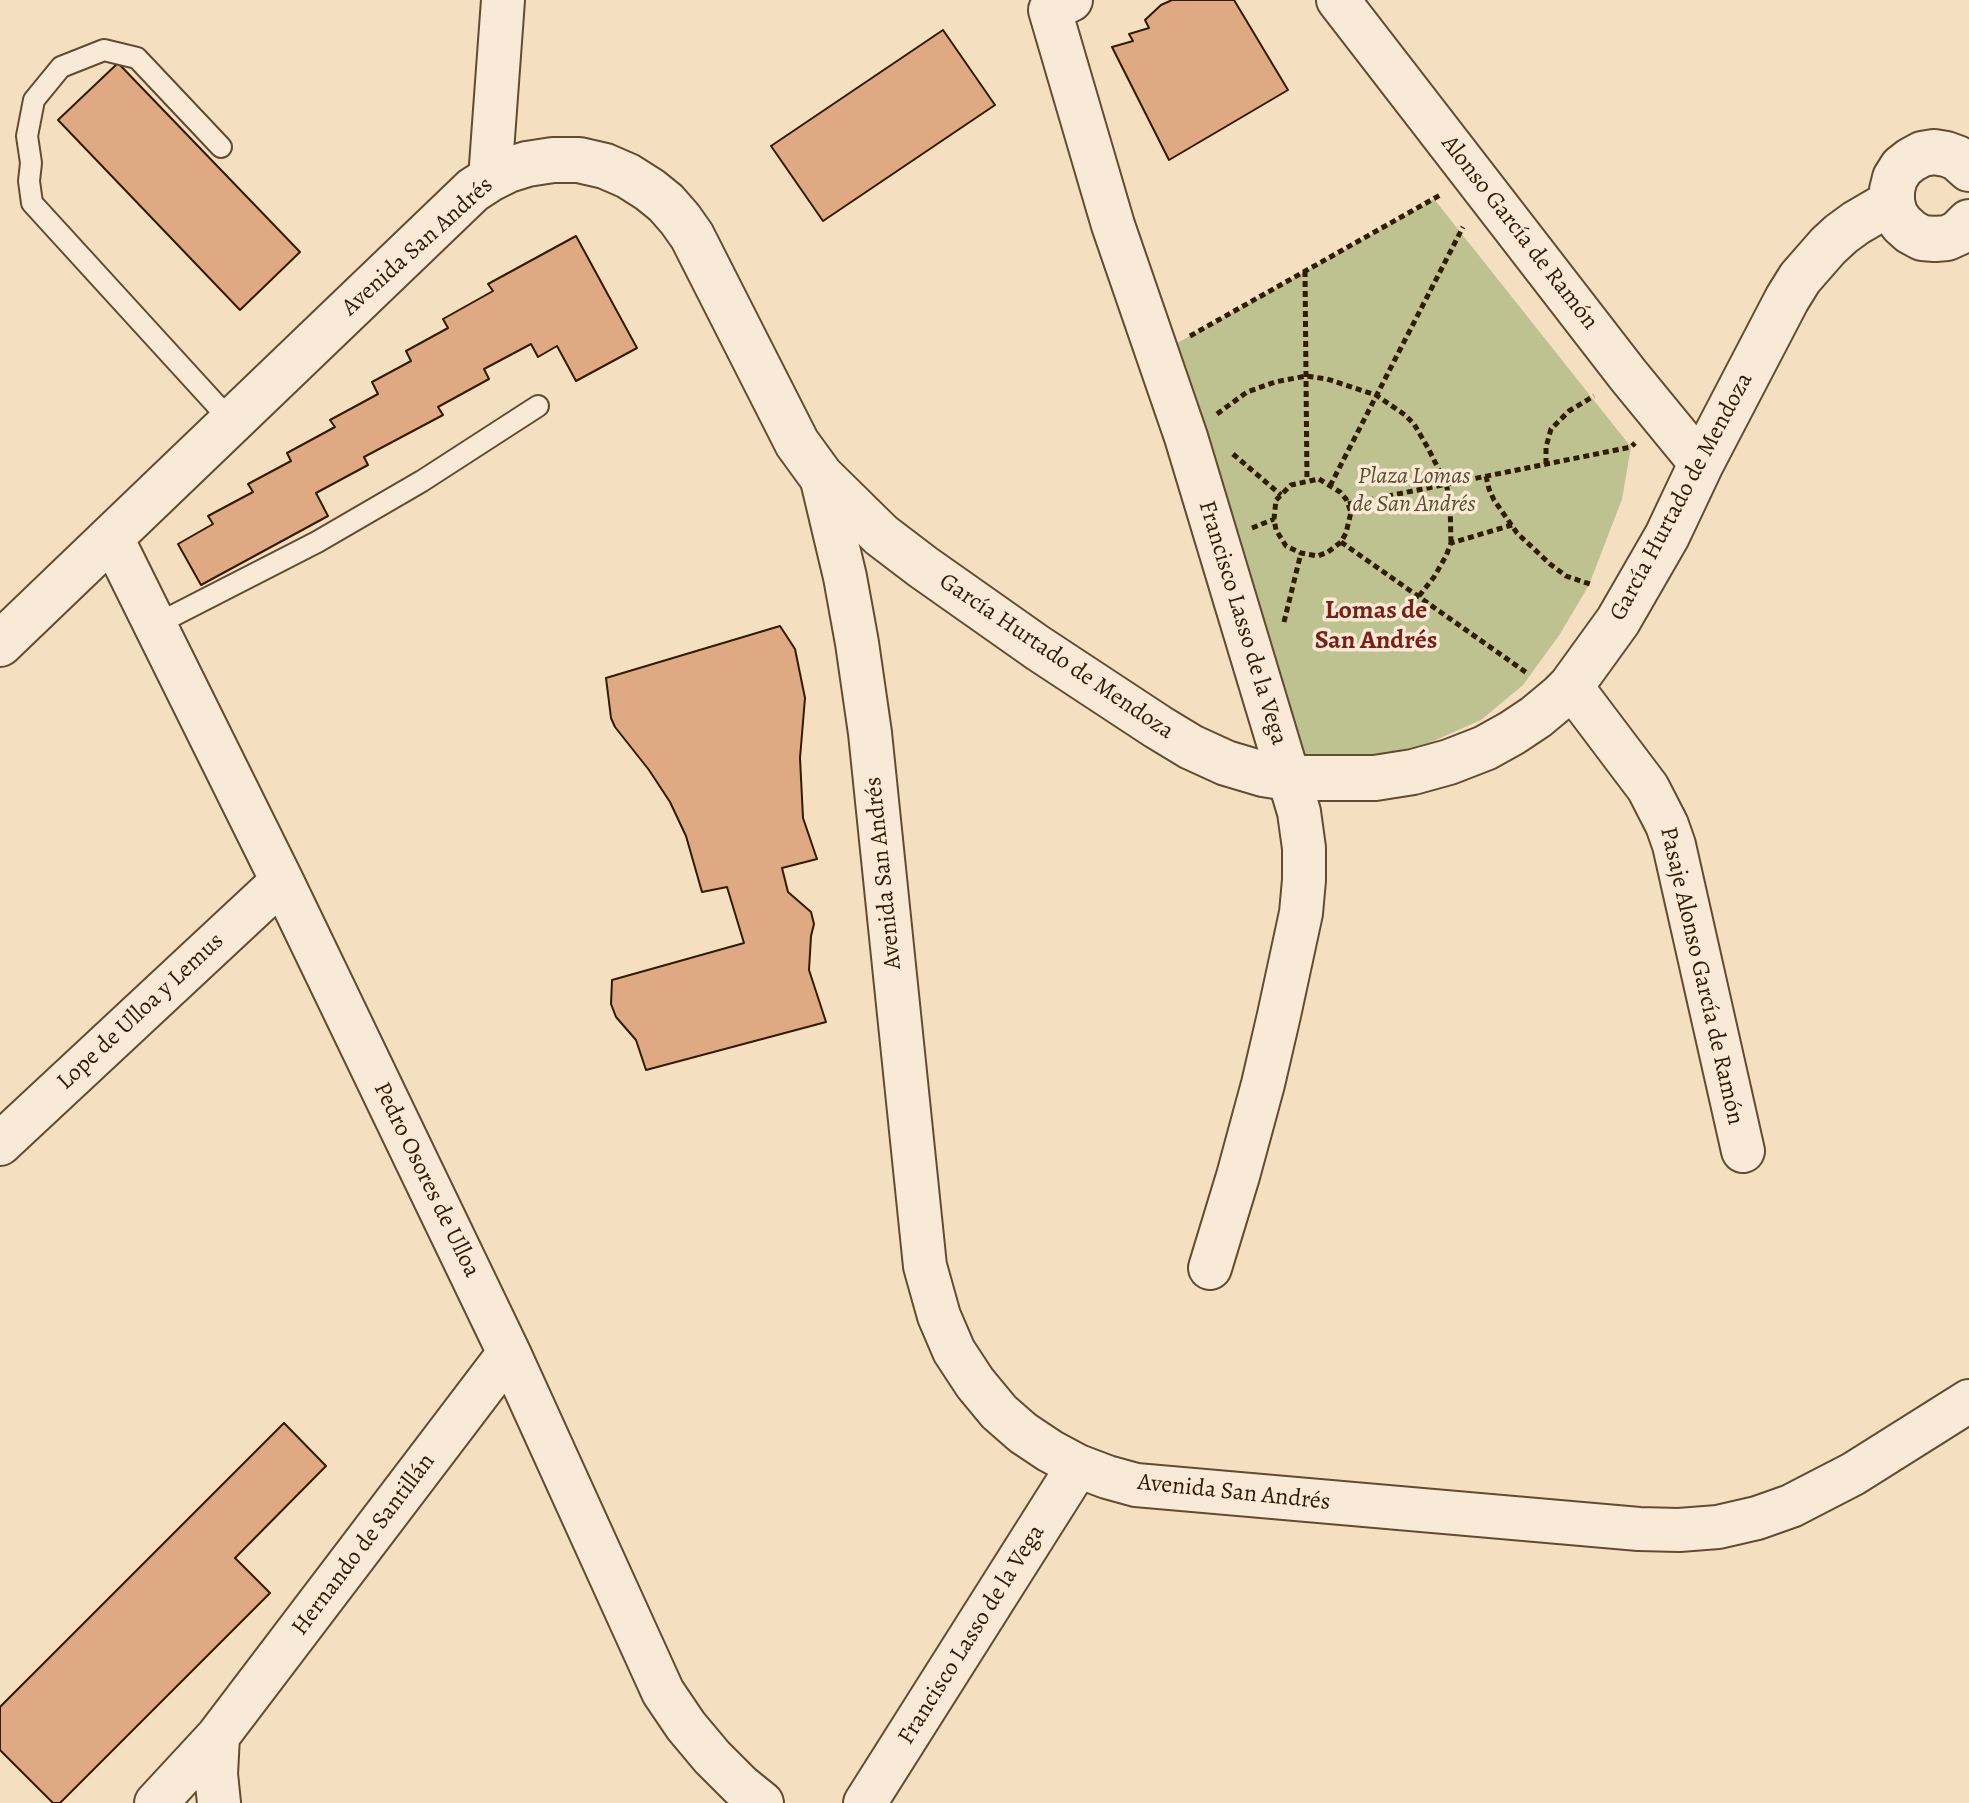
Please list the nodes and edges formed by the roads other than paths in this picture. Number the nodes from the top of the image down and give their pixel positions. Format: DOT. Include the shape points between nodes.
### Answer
graph roads {
  1 [pos="503,0"];
  2 [pos="1071,0"];
  3 [pos="1338,0"];
  4 [pos="221,147"];
  5 [pos="1965,159"];
  6 [pos="490,179"];
  7 [pos="1892,202"];
  8 [pos="1965,234"];
  9 [pos="538,406"];
  10 [pos="232,422"];
  11 [pos="1701,464"];
  12 [pos="821,476"];
  13 [pos="112,538"];
  14 [pos="155,625"];
  15 [pos="0,644"];
  16 [pos="1550,680"];
  17 [pos="1288,778"];
  18 [pos="282,881"];
  19 [pos="0,1144"];
  20 [pos="1743,1151"];
  21 [pos="1210,1268"];
  22 [pos="509,1353"];
  23 [pos="1969,1401"];
  24 [pos="1078,1466"];
  25 [pos="218,1736"];
  26 [pos="156,1803"];
  27 [pos="219,1803"];
  28 [pos="762,1803"];
  29 [pos="865,1803"];
  1 -- 6 [label="street"];
  2 -- 17 [label="street, Francisco Lasso de la Vega" via="1050,10"];
  3 -- 11 [label="street, Alonso García de Ramón"];
  4 -- 10 [label="lane" via="137,58 104,50 61,67 34,100 27,136 32,203"];
  5 -- 7 [label="street" via="1934,152 1911,160 1895,178"];
  6 -- 10 [label="street, Avenida San Andrés"];
  6 -- 12 [label="street, Avenida San Andrés" via="527,164 579,160 628,176 666,203 692,236 797,443"];
  7 -- 8 [label="street" via="1902,224 1922,238"];
  7 -- 11 [label="street, García Hurtado de Mendoza" via="1841,234 1800,278"];
  9 -- 14 [label="lane" via="317,542"];
  10 -- 13 [label="street, Avenida San Andrés"];
  11 -- 16 [label="street, García Hurtado de Mendoza" via="1618,621"];
  12 -- 17 [label="street, García Hurtado de Mendoza" via="881,535 1158,727 1226,763"];
  12 -- 24 [label="street, Avenida San Andrés" via="845,577 870,733 931,1291 954,1351 999,1412"];
  13 -- 14 [label="street, Pedro Osores de Ulloa"];
  13 -- 15 [label="street, Avenida San Andrés"];
  14 -- 18 [label="street, Pedro Osores de Ulloa"];
  16 -- 17 [label="street, García Hurtado de Mendoza" via="1560,697 1536,717 1485,748 1449,762 1375,778"];
  16 -- 20 [label="street, Pasaje Alonso García de Ramón" via="1648,788 1667,825"];
  17 -- 21 [label="street, Francisco Lasso de la Vega" via="1304,848 1301,913 1263,1084"];
  18 -- 19 [label="street, Lope de Ulloa y Lemus"];
  18 -- 22 [label="street, Pedro Osores de Ulloa"];
  22 -- 25 [label="street, Hernando de Santillán"];
  22 -- 28 [label="street, Pedro Osores de Ulloa" via="663,1692 712,1757"];
  23 -- 24 [label="street, Avenida San Andrés" via="1791,1506 1718,1527 1679,1530 1166,1489"];
  24 -- 29 [label="street, Francisco Lasso de la Vega"];
  25 -- 26 [label="street, Hernando de Santillán"];
  25 -- 27 [label="street"];
}
